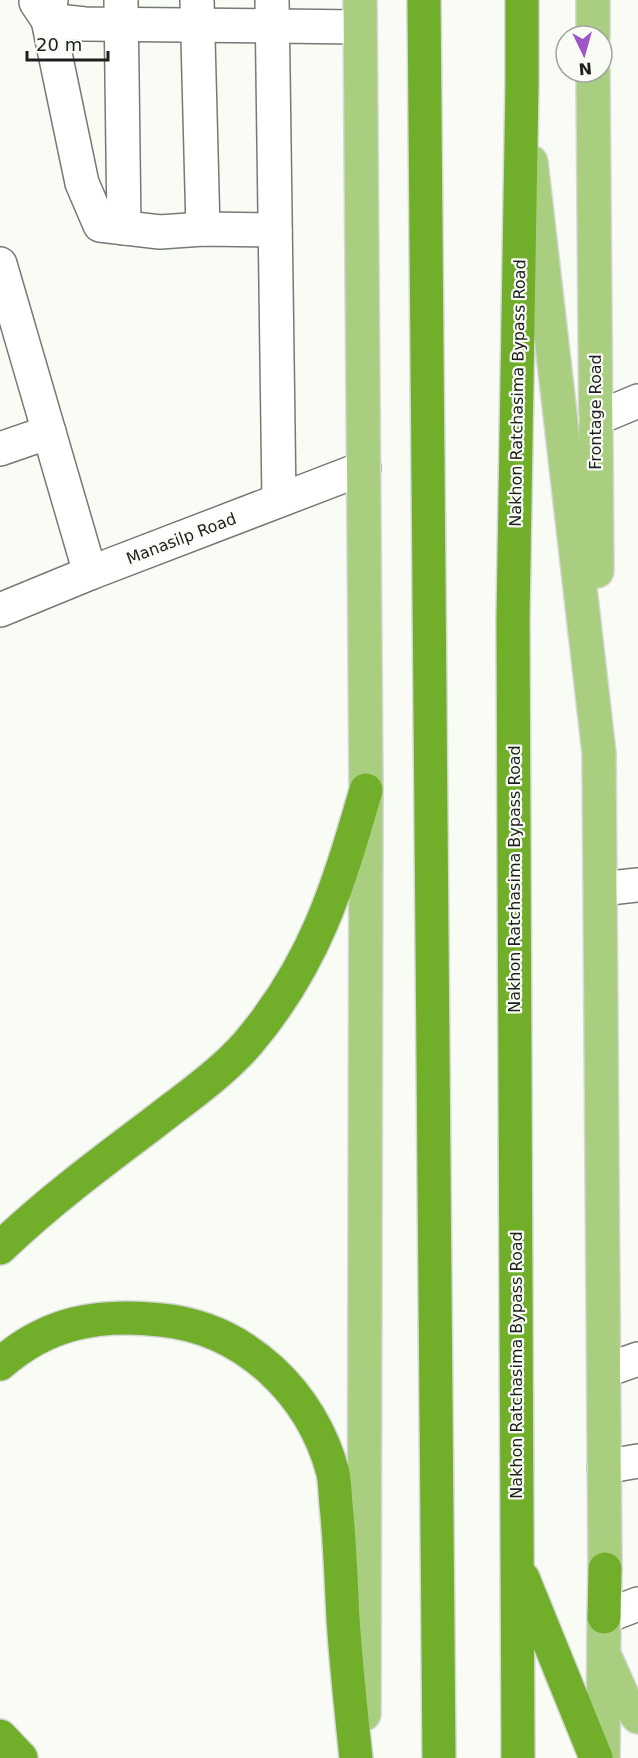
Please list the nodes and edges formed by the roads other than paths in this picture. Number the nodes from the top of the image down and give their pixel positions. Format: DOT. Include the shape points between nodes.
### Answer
graph roads {
  1 [pos="424,0"];
  2 [pos="522,0"];
  3 [pos="593,0"];
  4 [pos="45,7"];
  5 [pos="121,12"];
  6 [pos="198,13"];
  7 [pos="272,13"];
  8 [pos="360,14"];
  9 [pos="593,24"];
  10 [pos="522,83"];
  11 [pos="593,84"];
  12 [pos="124,228"];
  13 [pos="203,229"];
  14 [pos="275,230"];
  15 [pos="0,264"];
  16 [pos="638,401"];
  17 [pos="595,419"];
  18 [pos="49,432"];
  19 [pos="0,449"];
  20 [pos="364,468"];
  21 [pos="279,500"];
  22 [pos="90,573"];
  23 [pos="0,610"];
  24 [pos="599,753"];
  25 [pos="366,790"];
  26 [pos="638,885"];
  27 [pos="600,889"];
  28 [pos="0,1248"];
  29 [pos="638,1359"];
  30 [pos="0,1364"];
  31 [pos="604,1371"];
  32 [pos="638,1461"];
  33 [pos="604,1467"];
  34 [pos="517,1562"];
  35 [pos="605,1569"];
  36 [pos="638,1604"];
  37 [pos="604,1617"];
  38 [pos="604,1654"];
  39 [pos="638,1717"];
  40 [pos="0,1736"];
  41 [pos="21,1758"];
  42 [pos="356,1758"];
  43 [pos="363,1758"];
  44 [pos="439,1758"];
  45 [pos="518,1758"];
  46 [pos="597,1758"];
  47 [pos="603,1758"];
  1 -- 44 [label="highway"];
  2 -- 10 [label="highway, Nakhon Ratchasima Bypass Road"];
  3 -- 9 [label="main road"];
  4 -- 5 [label="street"];
  4 -- 12 [label="street" via="81,183 100,225"];
  5 -- 6 [label="street"];
  5 -- 12 [label="street"];
  6 -- 7 [label="street"];
  6 -- 13 [label="street"];
  7 -- 8 [label="street"];
  7 -- 14 [label="street"];
  8 -- 20 [label="main road"];
  10 -- 24 [label="main road"];
  10 -- 34 [label="highway, Nakhon Ratchasima Bypass Road" via="513,619"];
  11 -- 17 [label="main road, Frontage Road"];
  12 -- 13 [label="street" via="160,232"];
  13 -- 14 [label="street"];
  14 -- 21 [label="street"];
  15 -- 18 [label="street"];
  16 -- 17 [label="street"];
  17 -- 24 [label="main road, Frontage Road"];
  18 -- 19 [label="street"];
  18 -- 22 [label="street"];
  20 -- 21 [label="street, Manasilp Road"];
  20 -- 25 [label="main road"];
  21 -- 22 [label="street, Manasilp Road"];
  22 -- 23 [label="street, Manasilp Road"];
  24 -- 27 [label="main road"];
  25 -- 28 [label="highway" via="342,872 316,938 282,998 252,1037 199,1088 73,1184"];
  25 -- 43 [label="main road"];
  26 -- 27 [label="street"];
  27 -- 31 [label="main road"];
  29 -- 31 [label="street"];
  30 -- 42 [label="highway" via="14,1352 71,1323 133,1317 203,1330 235,1344 266,1364 292,1390 317,1432 333,1474"];
  31 -- 33 [label="main road"];
  32 -- 33 [label="street"];
  33 -- 35 [label="main road"];
  34 -- 45 [label="highway, Nakhon Ratchasima Bypass Road"];
  34 -- 46 [label="highway"];
  35 -- 37 [label="highway"];
  36 -- 37 [label="street"];
  37 -- 38 [label="main road"];
  38 -- 39 [label="main road" via="623,1697"];
  38 -- 47 [label="main road"];
  40 -- 41 [label="highway"];
}
